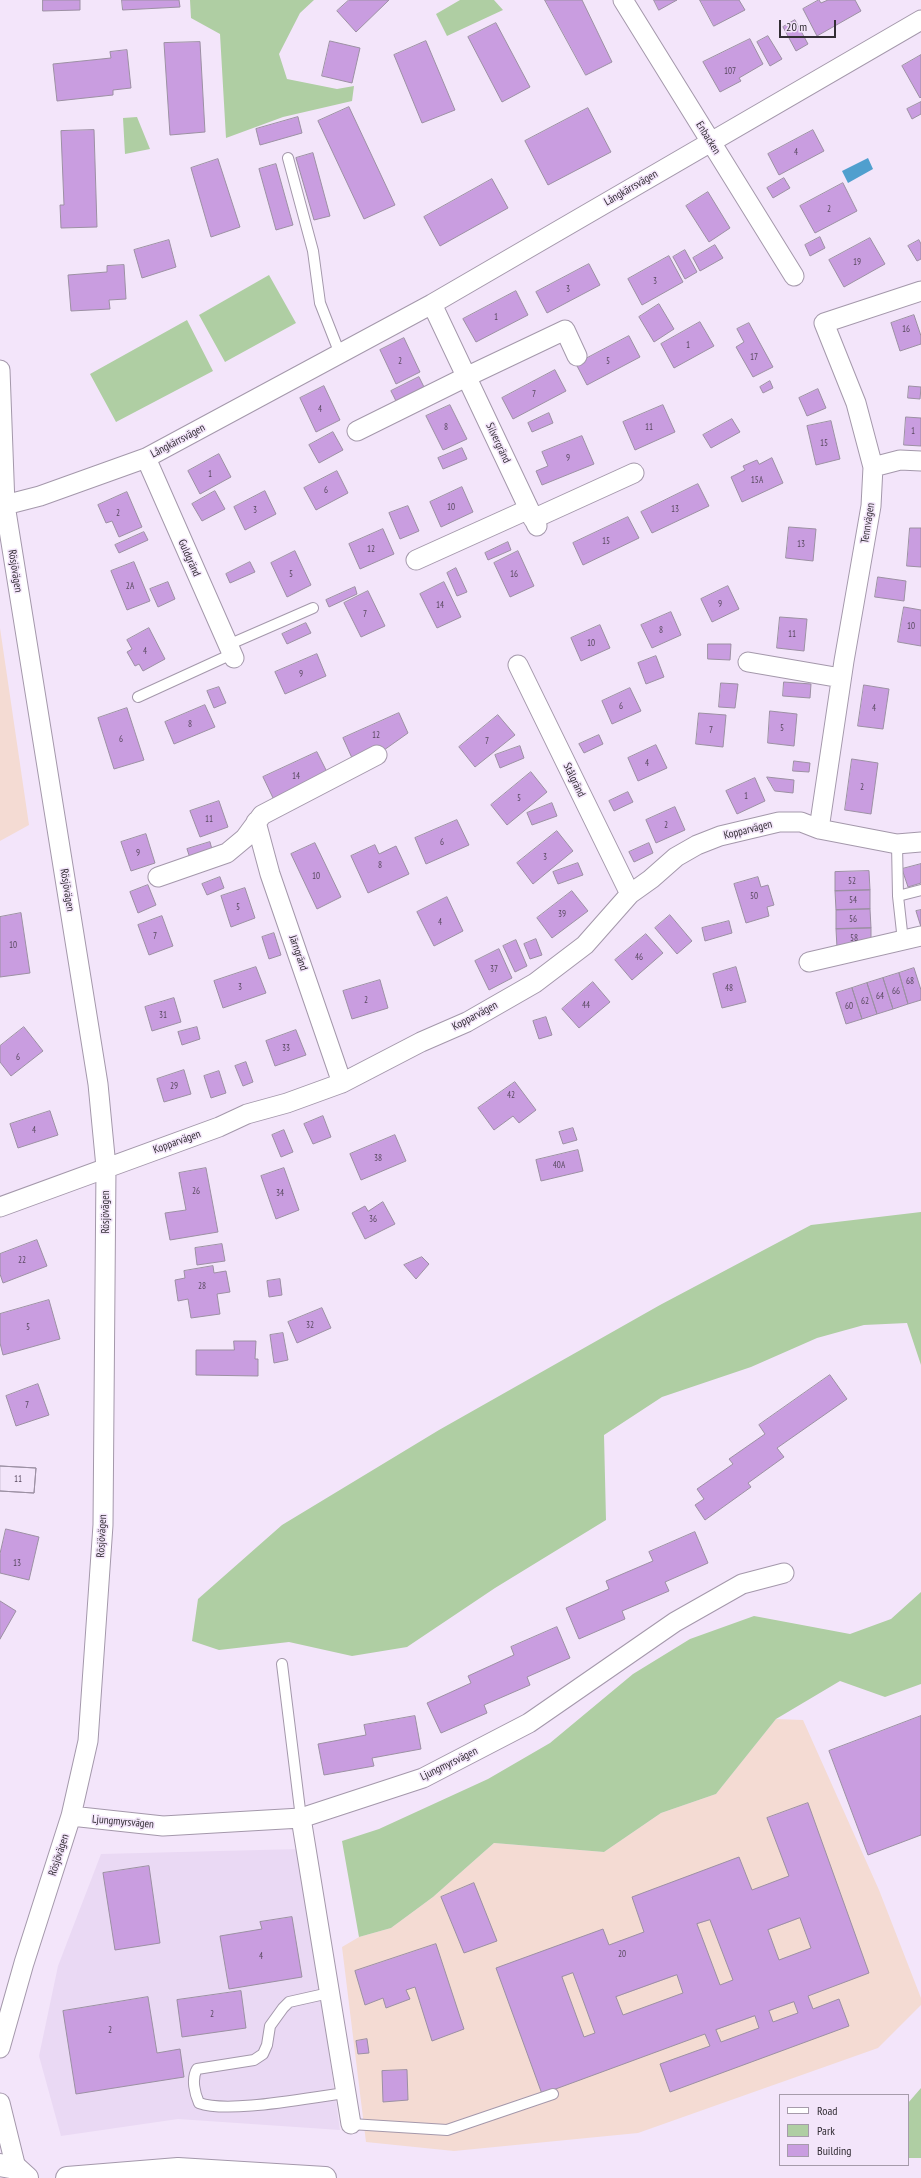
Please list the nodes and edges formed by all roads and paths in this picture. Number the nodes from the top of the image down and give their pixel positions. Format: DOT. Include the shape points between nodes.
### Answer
graph roads {
  1 [pos="623,0"];
  2 [pos="921,20"];
  3 [pos="711,142"];
  4 [pos="288,158"];
  5 [pos="794,276"];
  6 [pos="921,291"];
  7 [pos="432,304"];
  8 [pos="340,354"];
  9 [pos="577,356"];
  10 [pos="0,370"];
  11 [pos="466,377"];
  12 [pos="357,431"];
  13 [pos="146,458"];
  14 [pos="921,461"];
  15 [pos="874,466"];
  16 [pos="634,473"];
  17 [pos="5,505"];
  18 [pos="533,518"];
  19 [pos="416,560"];
  20 [pos="313,608"];
  21 [pos="231,652"];
  22 [pos="748,662"];
  23 [pos="518,665"];
  24 [pos="841,678"];
  25 [pos="138,697"];
  26 [pos="377,755"];
  27 [pos="256,822"];
  28 [pos="819,829"];
  29 [pos="921,842"];
  30 [pos="897,844"];
  31 [pos="158,877"];
  32 [pos="921,890"];
  33 [pos="630,894"];
  34 [pos="898,896"];
  35 [pos="912,938"];
  36 [pos="809,962"];
  37 [pos="342,1083"];
  38 [pos="106,1168"];
  39 [pos="0,1207"];
  40 [pos="784,1573"];
  41 [pos="282,1664"];
  42 [pos="71,1816"];
  43 [pos="301,1818"];
  44 [pos="329,1993"];
  45 [pos="0,2048"];
  46 [pos="346,2093"];
  47 [pos="553,2094"];
  48 [pos="0,2103"];
  49 [pos="351,2124"];
  50 [pos="22,2173"];
  51 [pos="68,2178"];
  52 [pos="303,2178"];
  53 [pos="325,2178"];
  1 -- 3 [label="street, Enbacken"];
  2 -- 3 [label="street, Långkärrsvägen"];
  3 -- 5 [label="street, Enbacken"];
  3 -- 7 [label="street, Långkärrsvägen"];
  4 -- 8 [label="lane" via="313,251 320,303"];
  6 -- 15 [label="street, Tennvägen" via="824,323 856,402"];
  7 -- 8 [label="street, Långkärrsvägen"];
  7 -- 11 [label="street, Silvergränd"];
  8 -- 13 [label="street, Långkärrsvägen"];
  9 -- 11 [label="street" via="565,330"];
  10 -- 17 [label="street, Rösjövägen"];
  11 -- 12 [label="street"];
  11 -- 18 [label="street, Silvergränd"];
  13 -- 17 [label="street, Långkärrsvägen" via="40,496"];
  13 -- 21 [label="street, Guldgränd"];
  14 -- 15 [label="street" via="900,460"];
  15 -- 24 [label="street, Tennvägen" via="871,506"];
  16 -- 18 [label="street"];
  17 -- 38 [label="street, Rösjövägen" via="98,1084"];
  18 -- 19 [label="street"];
  20 -- 21 [label="lane"];
  21 -- 25 [label="lane"];
  22 -- 24 [label="street"];
  23 -- 33 [label="street, Stålgränd"];
  24 -- 28 [label="street, Tennvägen"];
  26 -- 27 [label="street" via="262,815"];
  27 -- 31 [label="street" via="245,838 227,853"];
  27 -- 37 [label="street, Järngränd" via="270,874"];
  28 -- 30 [label="street, Kopparvägen"];
  28 -- 33 [label="street, Kopparvägen" via="801,822 779,822 720,836 676,857"];
  29 -- 30 [label="street, Kopparvägen"];
  30 -- 34 [label="lane"];
  32 -- 34 [label="lane"];
  33 -- 37 [label="street, Kopparvägen" via="585,945 535,983 467,1022 421,1042"];
  34 -- 35 [label="lane"];
  35 -- 36 [label="street"];
  37 -- 38 [label="street, Kopparvägen" via="247,1114 219,1127"];
  38 -- 39 [label="street, Kopparvägen"];
  38 -- 42 [label="street, Rösjövägen" via="103,1525 88,1740"];
  40 -- 43 [label="street, Ljungmyrsvägen" via="742,1584 675,1622 529,1723 423,1778"];
  41 -- 43 [label="lane"];
  42 -- 43 [label="street, Ljungmyrsvägen" via="163,1826"];
  42 -- 45 [label="street, Rösjövägen"];
  43 -- 44 [label="street"];
  44 -- 46 [label="street"];
  44 -- 46 [label="lane" via="290,2002 283,2008 270,2026 263,2054 254,2060 197,2069 194,2074 196,2095 199,2103 208,2106 236,2106"];
  46 -- 49 [label="street"];
  47 -- 49 [label="lane" via="447,2130"];
  48 -- 50 [label="street"];
  51 -- 52 [label="main road" via="178,2170"];
  52 -- 53 [label="main road"];
}
